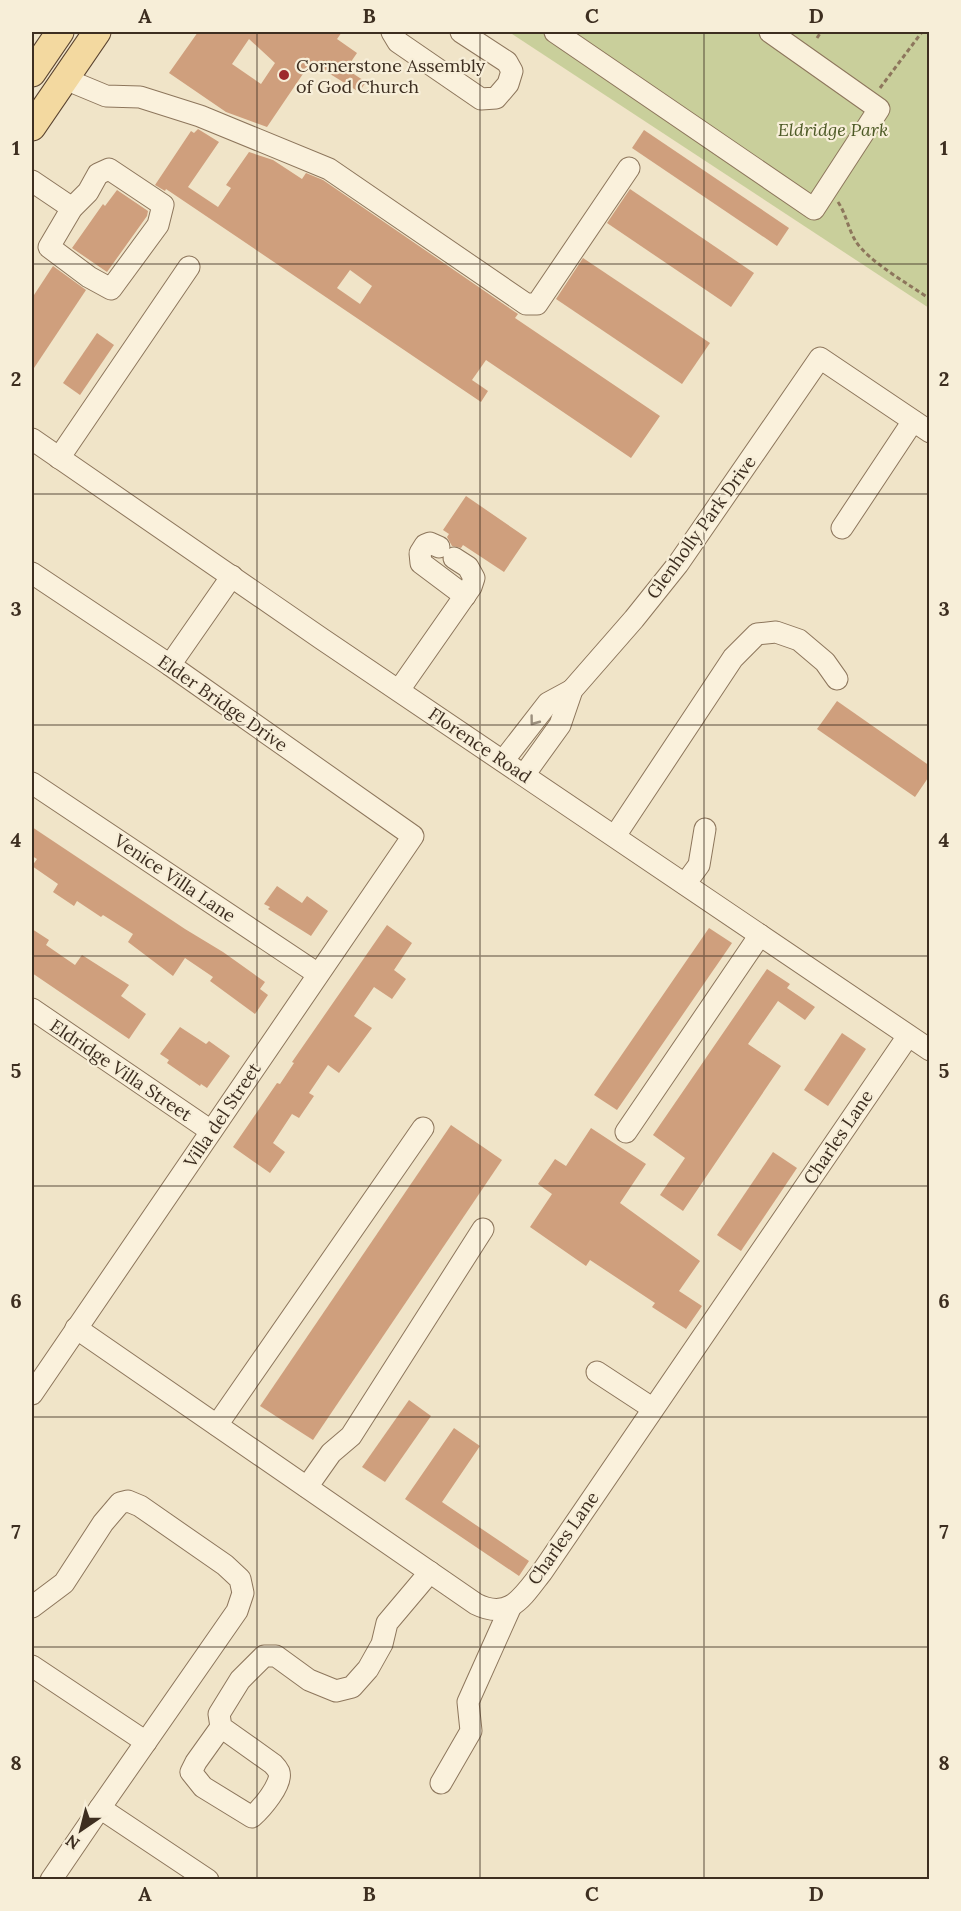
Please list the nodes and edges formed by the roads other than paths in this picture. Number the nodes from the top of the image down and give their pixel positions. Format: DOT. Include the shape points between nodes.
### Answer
graph roads {
  1 [pos="60,32"];
  2 [pos="97,32"];
  3 [pos="392,32"];
  4 [pos="461,32"];
  5 [pos="555,32"];
  6 [pos="770,32"];
  7 [pos="32,73"];
  8 [pos="65,79"];
  9 [pos="32,127"];
  10 [pos="629,168"];
  11 [pos="32,181"];
  12 [pos="72,208"];
  13 [pos="189,267"];
  14 [pos="922,426"];
  15 [pos="32,438"];
  16 [pos="59,458"];
  17 [pos="842,528"];
  18 [pos="32,573"];
  19 [pos="232,576"];
  20 [pos="465,596"];
  21 [pos="170,665"];
  22 [pos="837,679"];
  23 [pos="399,690"];
  24 [pos="572,690"];
  25 [pos="503,761"];
  26 [pos="525,775"];
  27 [pos="32,783"];
  28 [pos="705,829"];
  29 [pos="413,836"];
  30 [pos="615,836"];
  31 [pos="685,884"];
  32 [pos="760,935"];
  33 [pos="318,974"];
  34 [pos="32,1009"];
  35 [pos="908,1036"];
  36 [pos="930,1050"];
  37 [pos="423,1128"];
  38 [pos="211,1131"];
  39 [pos="626,1132"];
  40 [pos="483,1230"];
  41 [pos="76,1328"];
  42 [pos="597,1372"];
  43 [pos="32,1394"];
  44 [pos="652,1408"];
  45 [pos="217,1425"];
  46 [pos="307,1487"];
  47 [pos="430,1572"];
  48 [pos="32,1606"];
  49 [pos="512,1606"];
  50 [pos="32,1666"];
  51 [pos="220,1727"];
  52 [pos="146,1742"];
  53 [pos="441,1783"];
  54 [pos="100,1808"];
  55 [pos="51,1880"];
  56 [pos="208,1880"];
  1 -- 7 [label="main road"];
  2 -- 8 [label="main road"];
  3 -- 4 [label="street" via="398,42 481,99 496,98 508,84 512,71 507,62"];
  5 -- 6 [label="street" via="814,208 879,109"];
  8 -- 9 [label="main road"];
  8 -- 10 [label="street" via="106,96 140,98 200,116 329,169 526,304 537,304"];
  11 -- 12 [label="street"];
  12 -- 12 [label="street" via="98,174 109,169 163,205 158,225 111,290 49,247"];
  13 -- 16 [label="street"];
  14 -- 17 [label="street"];
  14 -- 24 [label="street, Glenholly Park Drive" via="820,358 678,564"];
  15 -- 16 [label="street, Florence Road"];
  16 -- 19 [label="street, Florence Road"];
  18 -- 21 [label="street, Elder Bridge Drive"];
  19 -- 21 [label="street"];
  19 -- 23 [label="street, Florence Road"];
  20 -- 20 [label="street" via="474,578 468,567 430,543 425,545 420,553 421,563"];
  20 -- 23 [label="street"];
  21 -- 29 [label="street, Elder Bridge Drive"];
  22 -- 30 [label="street" via="825,662 799,640 776,632 757,634 733,658"];
  23 -- 25 [label="street, Florence Road"];
  24 -- 25 [label="street, Glenholly Park Drive, one-way" via="548,703"];
  24 -- 26 [label="street, Glenholly Park Drive" via="560,725"];
  25 -- 26 [label="street, Florence Road"];
  26 -- 30 [label="street, Florence Road"];
  27 -- 33 [label="street, Venice Villa Lane"];
  28 -- 31 [label="street" via="699,866"];
  29 -- 33 [label="street, Villa del Street"];
  30 -- 31 [label="street, Florence Road"];
  31 -- 32 [label="street, Florence Road"];
  32 -- 35 [label="street, Florence Road"];
  32 -- 39 [label="street"];
  33 -- 38 [label="street, Villa del Street"];
  34 -- 38 [label="street, Eldridge Villa Street"];
  35 -- 36 [label="street, Florence Road"];
  35 -- 44 [label="street, Charles Lane"];
  37 -- 45 [label="street"];
  38 -- 41 [label="street, Villa del Street"];
  40 -- 46 [label="street" via="351,1436 331,1453"];
  41 -- 43 [label="street, Villa del Street"];
  41 -- 45 [label="street"];
  42 -- 44 [label="street"];
  44 -- 49 [label="street, Charles Lane" via="542,1572"];
  45 -- 46 [label="street"];
  46 -- 47 [label="street"];
  47 -- 49 [label="street" via="488,1610"];
  47 -- 51 [label="street" via="387,1623 382,1644 352,1687 336,1690 309,1680 276,1656 264,1656 240,1680 219,1714"];
  48 -- 52 [label="street" via="64,1583 103,1523 120,1503 128,1501 240,1580 243,1593 237,1611"];
  49 -- 53 [label="street, Charles Lane" via="468,1702 471,1731"];
  50 -- 52 [label="street"];
  52 -- 54 [label="street"];
  54 -- 55 [label="street"];
  54 -- 56 [label="street"];
}
